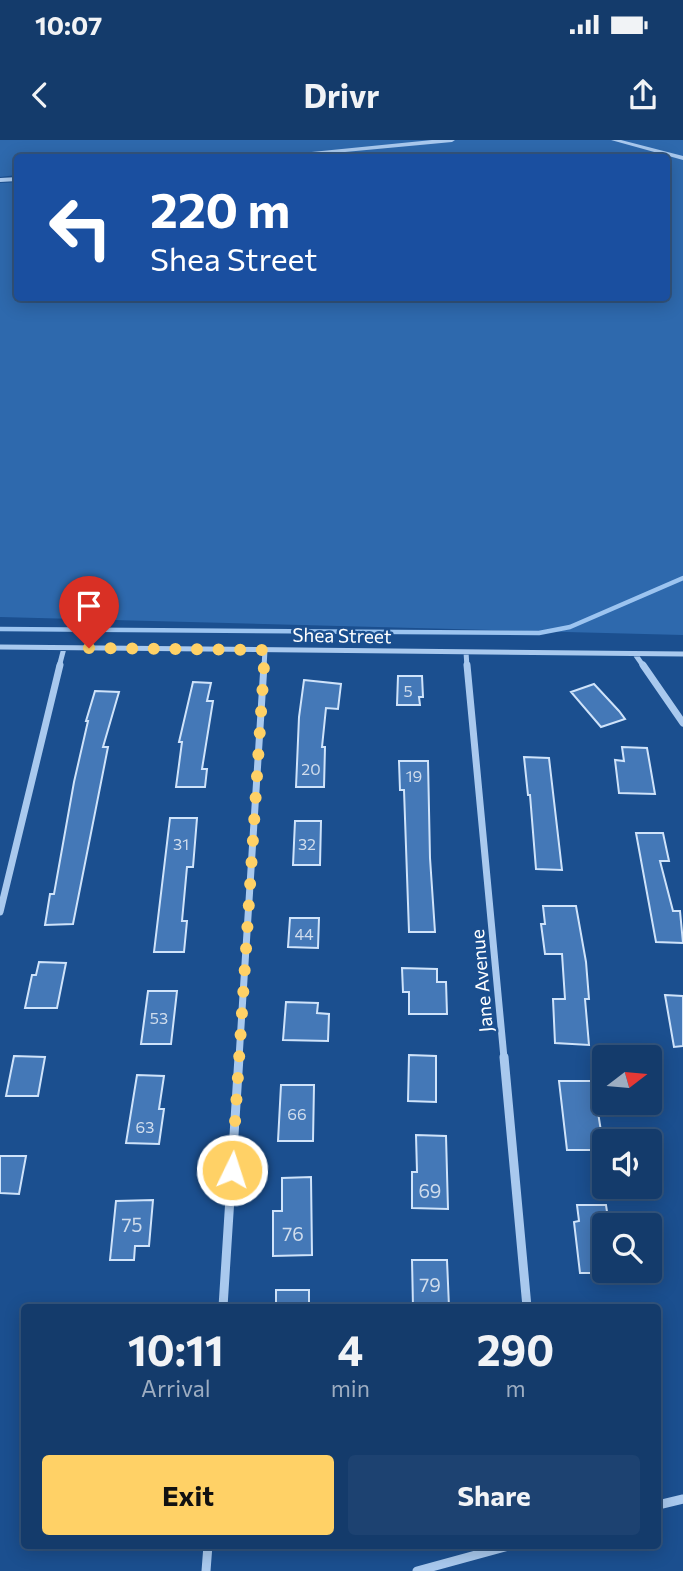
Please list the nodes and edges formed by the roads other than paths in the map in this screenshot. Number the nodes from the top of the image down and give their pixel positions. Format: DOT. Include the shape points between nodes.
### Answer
graph roads {
  1 [pos="452,140"];
  2 [pos="614,140"];
  3 [pos="299,154"];
  4 [pos="668,154"];
  5 [pos="0,647"];
  6 [pos="64,648"];
  7 [pos="265,650"];
  8 [pos="466,652"];
  9 [pos="635,654"];
  10 [pos="683,654"];
  11 [pos="683,723"];
  12 [pos="3,886"];
  13 [pos="0,912"];
  14 [pos="223,1304"];
  15 [pos="527,1304"];
  16 [pos="683,1499"];
  17 [pos="661,1505"];
  18 [pos="208,1549"];
  19 [pos="497,1549"];
  20 [pos="206,1571"];
  21 [pos="416,1571"];
  1 -- 3 [label="street"];
  2 -- 4 [label="street"];
  5 -- 6 [label="street, Shea Street"];
  6 -- 7 [label="street, Shea Street"];
  6 -- 12 [label="street"];
  7 -- 8 [label="street, Shea Street"];
  7 -- 14 [label="street"];
  8 -- 9 [label="street, Shea Street"];
  8 -- 15 [label="street, Jane Avenue"];
  9 -- 10 [label="street, Shea Street"];
  9 -- 11 [label="street"];
  12 -- 13 [label="street"];
  16 -- 17 [label="street"];
  18 -- 20 [label="street"];
  19 -- 21 [label="street"];
}
